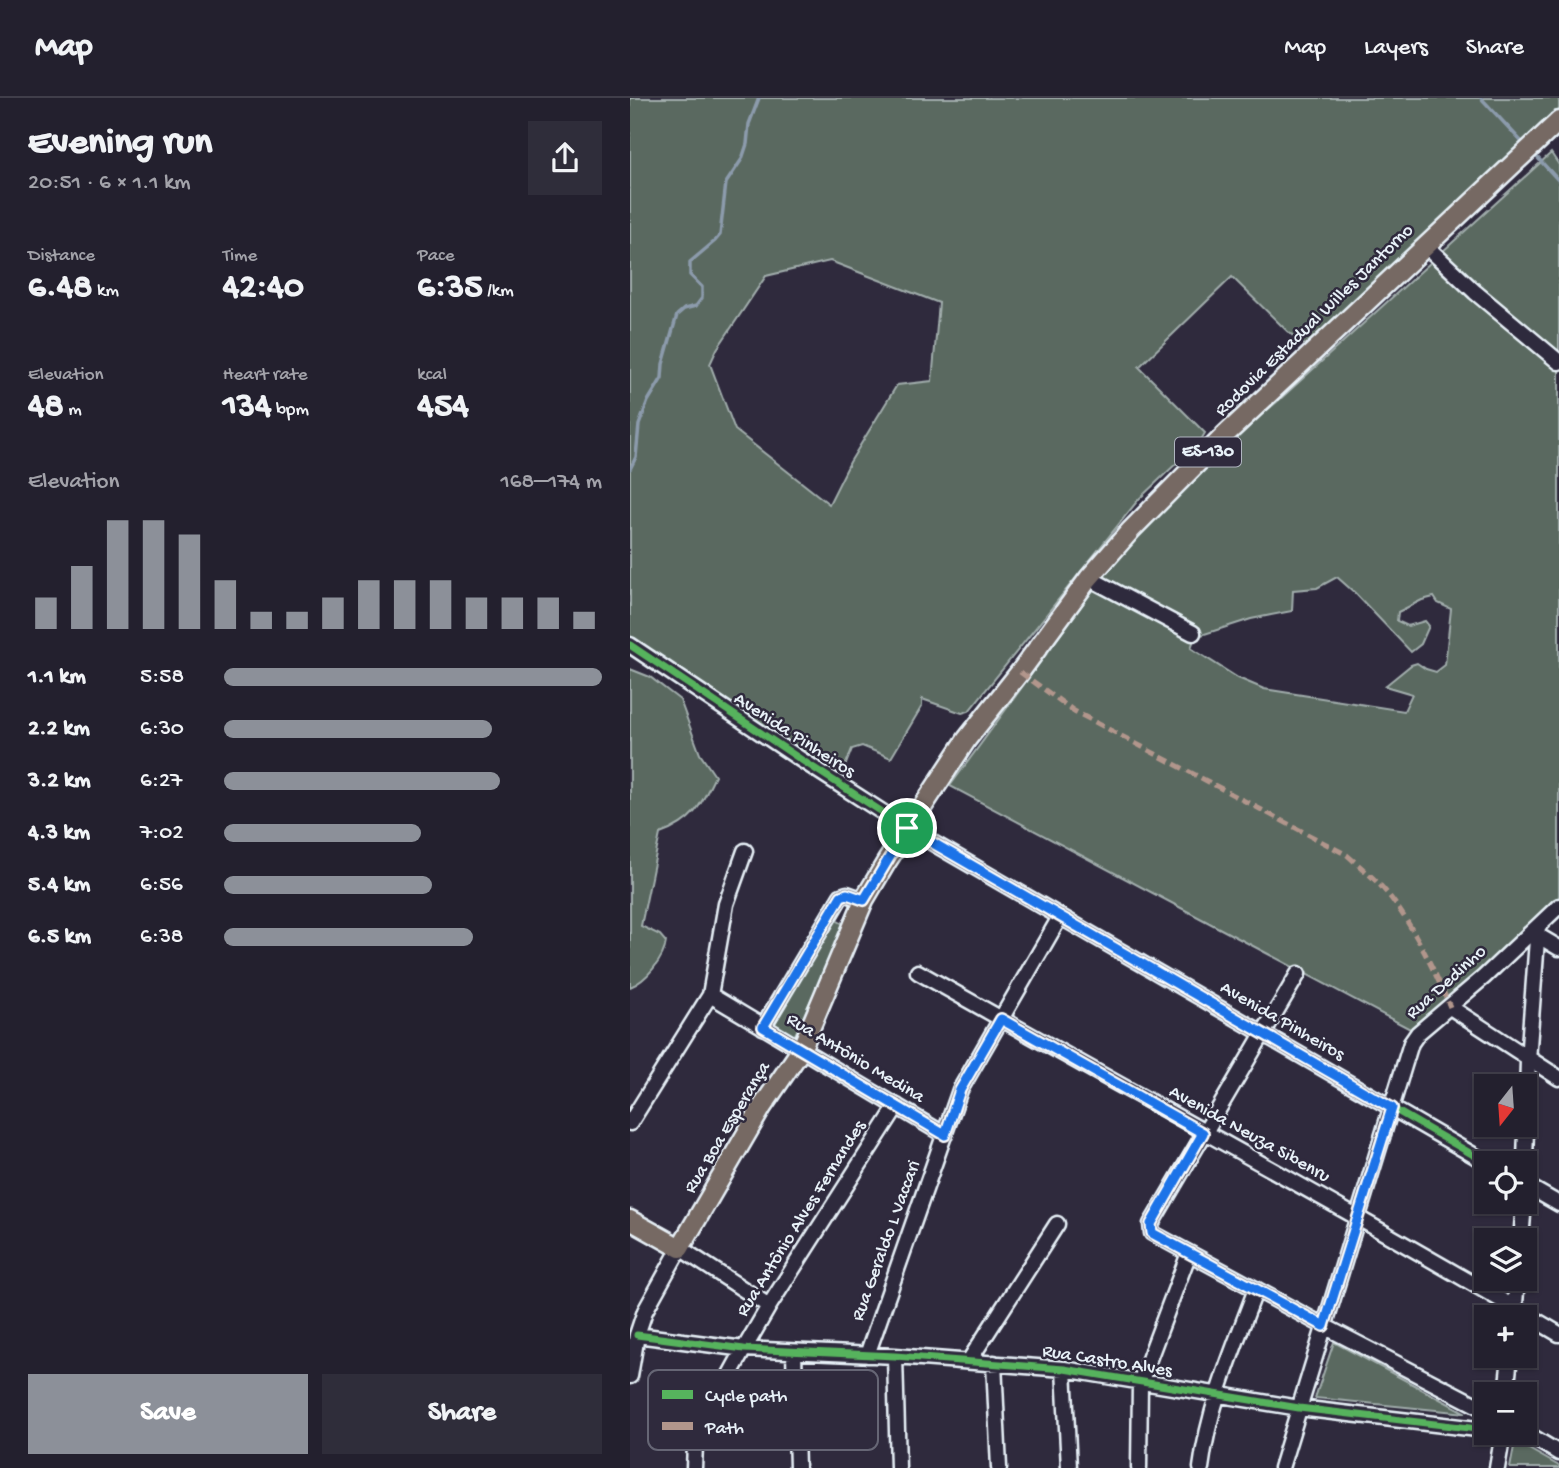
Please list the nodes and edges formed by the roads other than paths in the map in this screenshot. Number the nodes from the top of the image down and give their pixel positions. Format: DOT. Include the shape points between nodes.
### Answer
graph roads {
  1 [pos="1559,121"];
  2 [pos="1426,245"];
  3 [pos="1559,362"];
  4 [pos="1088,578"];
  5 [pos="1193,634"];
  6 [pos="630,645"];
  7 [pos="907,828"];
  8 [pos="745,851"];
  9 [pos="864,900"];
  10 [pos="1559,906"];
  11 [pos="1060,916"];
  12 [pos="1538,931"];
  13 [pos="1559,948"];
  14 [pos="918,972"];
  15 [pos="1298,974"];
  16 [pos="710,995"];
  17 [pos="1450,1007"];
  18 [pos="1001,1019"];
  19 [pos="763,1027"];
  20 [pos="1262,1033"];
  21 [pos="801,1050"];
  22 [pos="1528,1060"];
  23 [pos="1559,1078"];
  24 [pos="897,1107"];
  25 [pos="1392,1108"];
  26 [pos="630,1123"];
  27 [pos="1203,1133"];
  28 [pos="945,1135"];
  29 [pos="1526,1151"];
  30 [pos="1474,1155"];
  31 [pos="1537,1191"];
  32 [pos="1559,1204"];
  33 [pos="1359,1217"];
  34 [pos="630,1220"];
  35 [pos="1057,1224"];
  36 [pos="680,1248"];
  37 [pos="1189,1253"];
  38 [pos="1256,1289"];
  39 [pos="1502,1305"];
  40 [pos="769,1306"];
  41 [pos="1537,1324"];
  42 [pos="1324,1326"];
  43 [pos="1559,1334"];
  44 [pos="638,1335"];
  45 [pos="744,1349"];
  46 [pos="794,1352"];
  47 [pos="867,1355"];
  48 [pos="895,1356"];
  49 [pos="969,1361"];
  50 [pos="994,1363"];
  51 [pos="1064,1369"];
  52 [pos="732,1370"];
  53 [pos="794,1370"];
  54 [pos="630,1376"];
  55 [pos="1140,1383"];
  56 [pos="1216,1395"];
  57 [pos="1474,1404"];
  58 [pos="1299,1408"];
  59 [pos="1474,1429"];
  60 [pos="1537,1440"];
  61 [pos="1501,1445"];
  62 [pos="695,1450"];
  63 [pos="797,1450"];
  64 [pos="1559,1453"];
  65 [pos="694,1468"];
  66 [pos="797,1468"];
  67 [pos="898,1468"];
  68 [pos="999,1468"];
  69 [pos="1069,1468"];
  70 [pos="1139,1468"];
  71 [pos="1201,1468"];
  72 [pos="1281,1468"];
  73 [pos="1497,1468"];
  1 -- 2 [label="main road, Rodovia Estadual Willes Jantorno / ES-130"];
  2 -- 3 [label="street"];
  2 -- 4 [label="main road, Rodovia Estadual Willes Jantorno / ES-130" via="1224,436"];
  4 -- 5 [label="street"];
  4 -- 7 [label="main road, Rodovia Estadual Willes Jantorno / ES-130" via="967,739"];
  6 -- 7 [label="street, Avenida Pinheiros"];
  7 -- 9 [label="main road, Rua Boa Esperança / ES-130"];
  7 -- 11 [label="street, Avenida Pinheiros"];
  8 -- 16 [label="street" via="726,904"];
  9 -- 19 [label="street" via="841,896"];
  9 -- 21 [label="main road, Rua Boa Esperança / ES-130"];
  10 -- 12 [label="street, Rua Dedinho"];
  11 -- 18 [label="street, Rua Geraldo L Vaccari"];
  11 -- 20 [label="street, Avenida Pinheiros"];
  12 -- 13 [label="street"];
  12 -- 17 [label="street, Rua Dedinho"];
  12 -- 22 [label="street"];
  14 -- 18 [label="street, Avenida Neuza Sibenru"];
  15 -- 20 [label="street"];
  16 -- 19 [label="street, Rua Antônio Medina"];
  16 -- 26 [label="street"];
  17 -- 22 [label="street"];
  17 -- 25 [label="street, Rua Dedinho" via="1411,1043"];
  18 -- 27 [label="street, Avenida Neuza Sibenru"];
  18 -- 28 [label="street, Rua Geraldo L Vaccari" via="960,1090"];
  19 -- 21 [label="street, Rua Antônio Medina"];
  20 -- 25 [label="street, Avenida Pinheiros"];
  20 -- 27 [label="street"];
  21 -- 24 [label="street, Rua Antônio Medina"];
  21 -- 36 [label="main road, Rua Boa Esperança / ES-130" via="762,1107"];
  22 -- 23 [label="street"];
  22 -- 29 [label="street"];
  24 -- 28 [label="street, Rua Antônio Medina"];
  24 -- 40 [label="street, Rua Antônio Alves Fernandes"];
  25 -- 30 [label="street, Avenida Pinheiros"];
  25 -- 33 [label="street, Rua Dedinho"];
  27 -- 33 [label="street, Avenida Neuza Sibenru"];
  27 -- 37 [label="street" via="1151,1224 1155,1236"];
  28 -- 47 [label="street, Rua Geraldo L Vaccari"];
  31 -- 32 [label="street"];
  33 -- 39 [label="street, Avenida Neuza Sibenru"];
  33 -- 42 [label="street, Rua Dedinho"];
  34 -- 36 [label="main road"];
  35 -- 49 [label="street"];
  36 -- 40 [label="street"];
  36 -- 44 [label="street, Rua Boa Esperança" via="645,1311"];
  37 -- 38 [label="street"];
  37 -- 55 [label="street"];
  38 -- 42 [label="street"];
  38 -- 56 [label="street"];
  40 -- 45 [label="street, Rua Antônio Alves Fernandes"];
  41 -- 43 [label="street, Avenida Neuza Sibenru"];
  42 -- 57 [label="street"];
  42 -- 58 [label="street, Rua Dedinho"];
  44 -- 45 [label="street, Rua Castro Alves"];
  44 -- 54 [label="street, Rua Boa Esperança"];
  45 -- 46 [label="street, Rua Castro Alves"];
  45 -- 52 [label="street, Rua Antônio Alves Fernandes"];
  46 -- 47 [label="street, Rua Castro Alves"];
  46 -- 53 [label="street"];
  47 -- 48 [label="street, Rua Castro Alves"];
  48 -- 49 [label="street, Rua Castro Alves"];
  48 -- 67 [label="street"];
  49 -- 50 [label="street, Rua Castro Alves"];
  50 -- 51 [label="street, Rua Castro Alves"];
  50 -- 68 [label="street"];
  51 -- 55 [label="street, Rua Castro Alves"];
  51 -- 69 [label="street"];
  55 -- 56 [label="street, Rua Castro Alves"];
  55 -- 70 [label="street"];
  56 -- 58 [label="street, Rua Castro Alves"];
  56 -- 71 [label="street"];
  58 -- 59 [label="street, Rua Castro Alves"];
  58 -- 72 [label="street, Rua Dedinho"];
  60 -- 64 [label="street"];
  61 -- 73 [label="street"];
  62 -- 65 [label="street, Rua Antônio Alves Fernandes"];
  63 -- 66 [label="street"];
}
